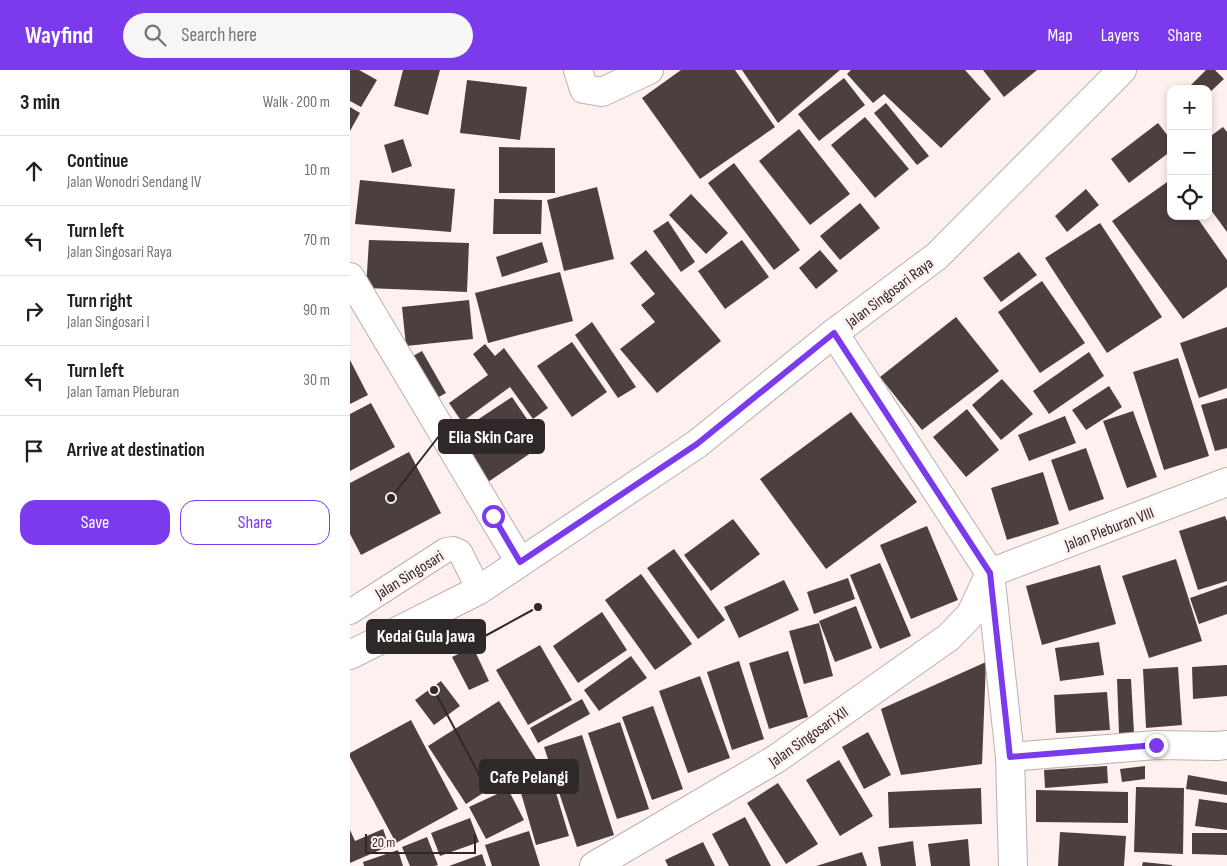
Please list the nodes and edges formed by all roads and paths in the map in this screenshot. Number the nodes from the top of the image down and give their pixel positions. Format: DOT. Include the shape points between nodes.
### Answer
graph roads {
  1 [pos="578,70"];
  2 [pos="649,70"];
  3 [pos="1122,70"];
  4 [pos="350,277"];
  5 [pos="834,333"];
  6 [pos="1227,482"];
  7 [pos="520,562"];
  8 [pos="990,573"];
  9 [pos="479,590"];
  10 [pos="350,612"];
  11 [pos="350,655"];
  12 [pos="1227,745"];
  13 [pos="1010,757"];
  14 [pos="594,866"];
  15 [pos="1013,866"];
  1 -- 2 [label="street" via="584,89 602,92"];
  3 -- 5 [label="street, Jalan Singosari Raya" via="937,256"];
  4 -- 7 [label="street"];
  5 -- 7 [label="street, Jalan Singosari Raya" via="697,444"];
  5 -- 8 [label="street"];
  6 -- 8 [label="street, Jalan Pleburan VIII"];
  7 -- 9 [label="street, Jalan Singosari Raya"];
  8 -- 13 [label="street"];
  8 -- 14 [label="street, Jalan Singosari XII" via="971,614 949,637 776,759"];
  9 -- 10 [label="street, Jalan Singosari" via="460,552 446,550"];
  9 -- 11 [label="street, Jalan Singosari Raya"];
  12 -- 13 [label="street" via="1156,745"];
  13 -- 15 [label="street"];
}
